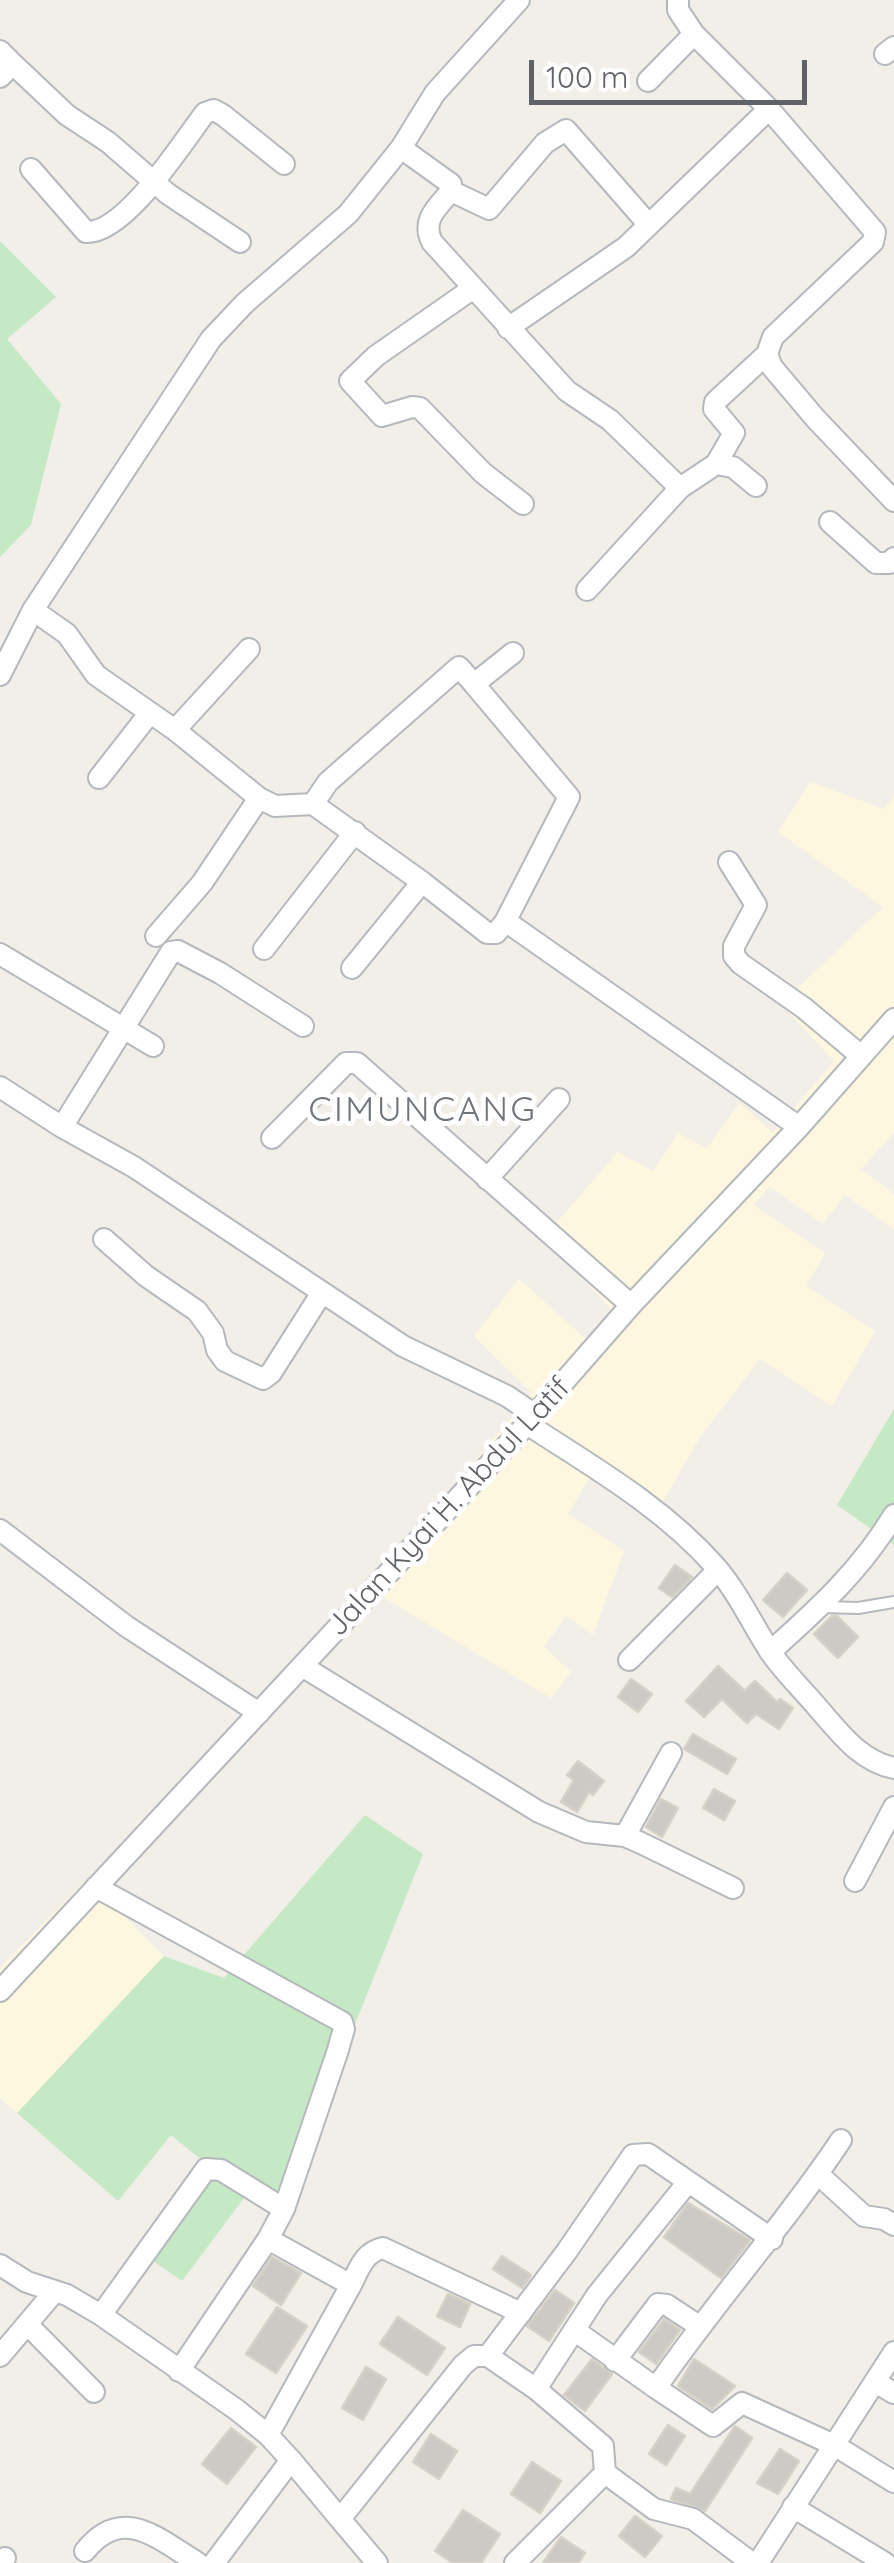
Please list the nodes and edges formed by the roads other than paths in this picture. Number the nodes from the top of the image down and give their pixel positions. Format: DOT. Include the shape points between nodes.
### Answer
graph roads {
  1 [pos="519,0"];
  2 [pos="678,0"];
  3 [pos="694,34"];
  4 [pos="4,64"];
  5 [pos="648,81"];
  6 [pos="769,109"];
  7 [pos="401,148"];
  8 [pos="284,164"];
  9 [pos="31,169"];
  10 [pos="154,181"];
  11 [pos="452,191"];
  12 [pos="649,225"];
  13 [pos="240,242"];
  14 [pos="472,289"];
  15 [pos="508,328"];
  16 [pos="767,354"];
  17 [pos="716,464"];
  18 [pos="756,486"];
  19 [pos="680,488"];
  20 [pos="894,501"];
  21 [pos="524,504"];
  22 [pos="830,522"];
  23 [pos="894,558"];
  24 [pos="586,590"];
  25 [pos="33,610"];
  26 [pos="249,649"];
  27 [pos="513,654"];
  28 [pos="0,675"];
  29 [pos="474,684"];
  30 [pos="149,714"];
  31 [pos="175,730"];
  32 [pos="99,778"];
  33 [pos="259,798"];
  34 [pos="312,804"];
  35 [pos="355,832"];
  36 [pos="730,862"];
  37 [pos="422,882"];
  38 [pos="506,922"];
  39 [pos="156,936"];
  40 [pos="264,949"];
  41 [pos="0,954"];
  42 [pos="352,968"];
  43 [pos="894,1019"];
  44 [pos="302,1026"];
  45 [pos="122,1029"];
  46 [pos="153,1046"];
  47 [pos="860,1056"];
  48 [pos="0,1086"];
  49 [pos="560,1099"];
  50 [pos="62,1127"];
  51 [pos="799,1127"];
  52 [pos="272,1138"];
  53 [pos="487,1180"];
  54 [pos="104,1240"];
  55 [pos="321,1294"];
  56 [pos="631,1305"];
  57 [pos="531,1419"];
  58 [pos="894,1515"];
  59 [pos="0,1530"];
  60 [pos="718,1570"];
  61 [pos="894,1602"];
  62 [pos="820,1607"];
  63 [pos="770,1652"];
  64 [pos="629,1660"];
  65 [pos="302,1666"];
  66 [pos="259,1713"];
  67 [pos="671,1753"];
  68 [pos="894,1768"];
  69 [pos="894,1807"];
  70 [pos="625,1836"];
  71 [pos="855,1881"];
  72 [pos="96,1888"];
  73 [pos="733,1888"];
  74 [pos="8,1966"];
  75 [pos="0,1991"];
  76 [pos="841,2140"];
  77 [pos="818,2174"];
  78 [pos="688,2182"];
  79 [pos="284,2209"];
  80 [pos="894,2225"];
  81 [pos="268,2239"];
  82 [pos="772,2239"];
  83 [pos="0,2265"];
  84 [pos="351,2285"];
  85 [pos="55,2291"];
  86 [pos="522,2313"];
  87 [pos="101,2315"];
  88 [pos="28,2325"];
  89 [pos="699,2326"];
  90 [pos="574,2330"];
  91 [pos="894,2352"];
  92 [pos="0,2356"];
  93 [pos="488,2356"];
  94 [pos="615,2360"];
  95 [pos="179,2371"];
  96 [pos="876,2382"];
  97 [pos="656,2388"];
  98 [pos="536,2389"];
  99 [pos="94,2392"];
  100 [pos="894,2393"];
  101 [pos="268,2435"];
  102 [pos="834,2445"];
  103 [pos="291,2460"];
  104 [pos="605,2473"];
  105 [pos="894,2482"];
  106 [pos="793,2506"];
  107 [pos="340,2519"];
  108 [pos="85,2551"];
  109 [pos="198,2563"];
  110 [pos="214,2563"];
  111 [pos="377,2563"];
  112 [pos="515,2563"];
  113 [pos="755,2563"];
  114 [pos="885,2563"];
  1 -- 7 [label="street" via="435,93"];
  2 -- 3 [label="street"];
  3 -- 5 [label="street"];
  3 -- 6 [label="street"];
  4 -- 10 [label="street"];
  6 -- 12 [label="street"];
  6 -- 16 [label="street" via="876,236 791,317"];
  7 -- 11 [label="street" via="447,179"];
  7 -- 25 [label="street" via="348,214 211,339"];
  8 -- 10 [label="street" via="214,110"];
  9 -- 10 [label="street" via="86,232 104,230"];
  10 -- 13 [label="street"];
  11 -- 12 [label="street" via="489,209 544,143 566,130"];
  11 -- 14 [label="street" via="426,230"];
  12 -- 15 [label="street"];
  14 -- 15 [label="street"];
  14 -- 21 [label="street" via="350,381 382,416 420,408 483,473"];
  15 -- 19 [label="street" via="567,392 610,420"];
  16 -- 17 [label="street" via="714,402 734,433"];
  16 -- 20 [label="street" via="815,418"];
  17 -- 18 [label="street" via="732,467"];
  17 -- 19 [label="street"];
  19 -- 24 [label="street"];
  22 -- 23 [label="street" via="876,563"];
  25 -- 28 [label="street"];
  25 -- 30 [label="street" via="67,634 96,675"];
  26 -- 31 [label="street"];
  27 -- 29 [label="street"];
  29 -- 34 [label="street" via="459,667 328,782"];
  29 -- 38 [label="street" via="569,797"];
  30 -- 31 [label="street"];
  30 -- 32 [label="street"];
  31 -- 33 [label="street"];
  33 -- 34 [label="street" via="275,806"];
  33 -- 39 [label="street" via="202,883"];
  34 -- 35 [label="street"];
  35 -- 37 [label="street"];
  35 -- 40 [label="street"];
  36 -- 47 [label="street" via="756,905 734,956"];
  37 -- 38 [label="street" via="487,933 496,934"];
  37 -- 42 [label="street"];
  38 -- 51 [label="street"];
  41 -- 45 [label="street"];
  43 -- 47 [label="street, Jalan Kyai H. Abdul Latif"];
  44 -- 45 [label="street" via="178,951 166,956"];
  45 -- 46 [label="street"];
  45 -- 50 [label="street"];
  47 -- 51 [label="street, Jalan Kyai H. Abdul Latif"];
  48 -- 50 [label="street"];
  49 -- 53 [label="street"];
  50 -- 55 [label="street" via="134,1167"];
  51 -- 56 [label="street, Jalan Kyai H. Abdul Latif"];
  52 -- 53 [label="street" via="350,1062"];
  53 -- 56 [label="street"];
  54 -- 55 [label="street" via="197,1311 225,1361 256,1377 271,1372"];
  55 -- 57 [label="street" via="403,1346 507,1396"];
  56 -- 57 [label="street, Jalan Kyai H. Abdul Latif"];
  57 -- 60 [label="street" via="674,1524"];
  57 -- 65 [label="street, Jalan Kyai H. Abdul Latif"];
  58 -- 62 [label="street" via="864,1562"];
  59 -- 66 [label="street" via="126,1626"];
  60 -- 63 [label="street"];
  60 -- 64 [label="street"];
  61 -- 62 [label="lane"];
  62 -- 63 [label="street"];
  63 -- 68 [label="street" via="857,1751"];
  65 -- 66 [label="street, Jalan Kyai H. Abdul Latif"];
  65 -- 70 [label="street" via="539,1812 586,1832"];
  66 -- 72 [label="street, Jalan Kyai H. Abdul Latif"];
  67 -- 70 [label="street"];
  69 -- 71 [label="street"];
  70 -- 73 [label="street"];
  72 -- 74 [label="street, Jalan Kyai H. Abdul Latif"];
  72 -- 79 [label="street" via="342,2022"];
  74 -- 75 [label="street, Jalan Kyai H. Abdul Latif"];
  76 -- 77 [label="street"];
  77 -- 80 [label="street" via="864,2216"];
  77 -- 82 [label="street"];
  78 -- 82 [label="street"];
  78 -- 86 [label="street" via="648,2154 628,2157"];
  78 -- 90 [label="street"];
  79 -- 81 [label="street"];
  79 -- 87 [label="street" via="222,2170 206,2169"];
  81 -- 84 [label="street"];
  81 -- 95 [label="street"];
  82 -- 89 [label="street"];
  83 -- 85 [label="street"];
  84 -- 86 [label="street" via="372,2250 384,2248"];
  84 -- 101 [label="street"];
  85 -- 87 [label="street"];
  85 -- 88 [label="street"];
  86 -- 93 [label="street"];
  87 -- 95 [label="street"];
  88 -- 92 [label="street"];
  88 -- 99 [label="street"];
  89 -- 94 [label="street" via="658,2304"];
  89 -- 97 [label="street"];
  90 -- 94 [label="street"];
  90 -- 98 [label="street"];
  91 -- 96 [label="street"];
  93 -- 98 [label="street"];
  93 -- 107 [label="street" via="462,2365"];
  94 -- 97 [label="street"];
  95 -- 101 [label="street"];
  96 -- 100 [label="street"];
  96 -- 102 [label="street"];
  97 -- 102 [label="street" via="712,2426 740,2403"];
  98 -- 104 [label="street" via="603,2446"];
  101 -- 103 [label="street"];
  102 -- 105 [label="street"];
  102 -- 106 [label="street"];
  103 -- 107 [label="street"];
  103 -- 110 [label="street"];
  104 -- 112 [label="street"];
  104 -- 113 [label="street" via="654,2509 694,2518"];
  106 -- 113 [label="street"];
  106 -- 114 [label="street"];
  107 -- 111 [label="street"];
  108 -- 109 [label="street" via="103,2532 129,2527"];
}
